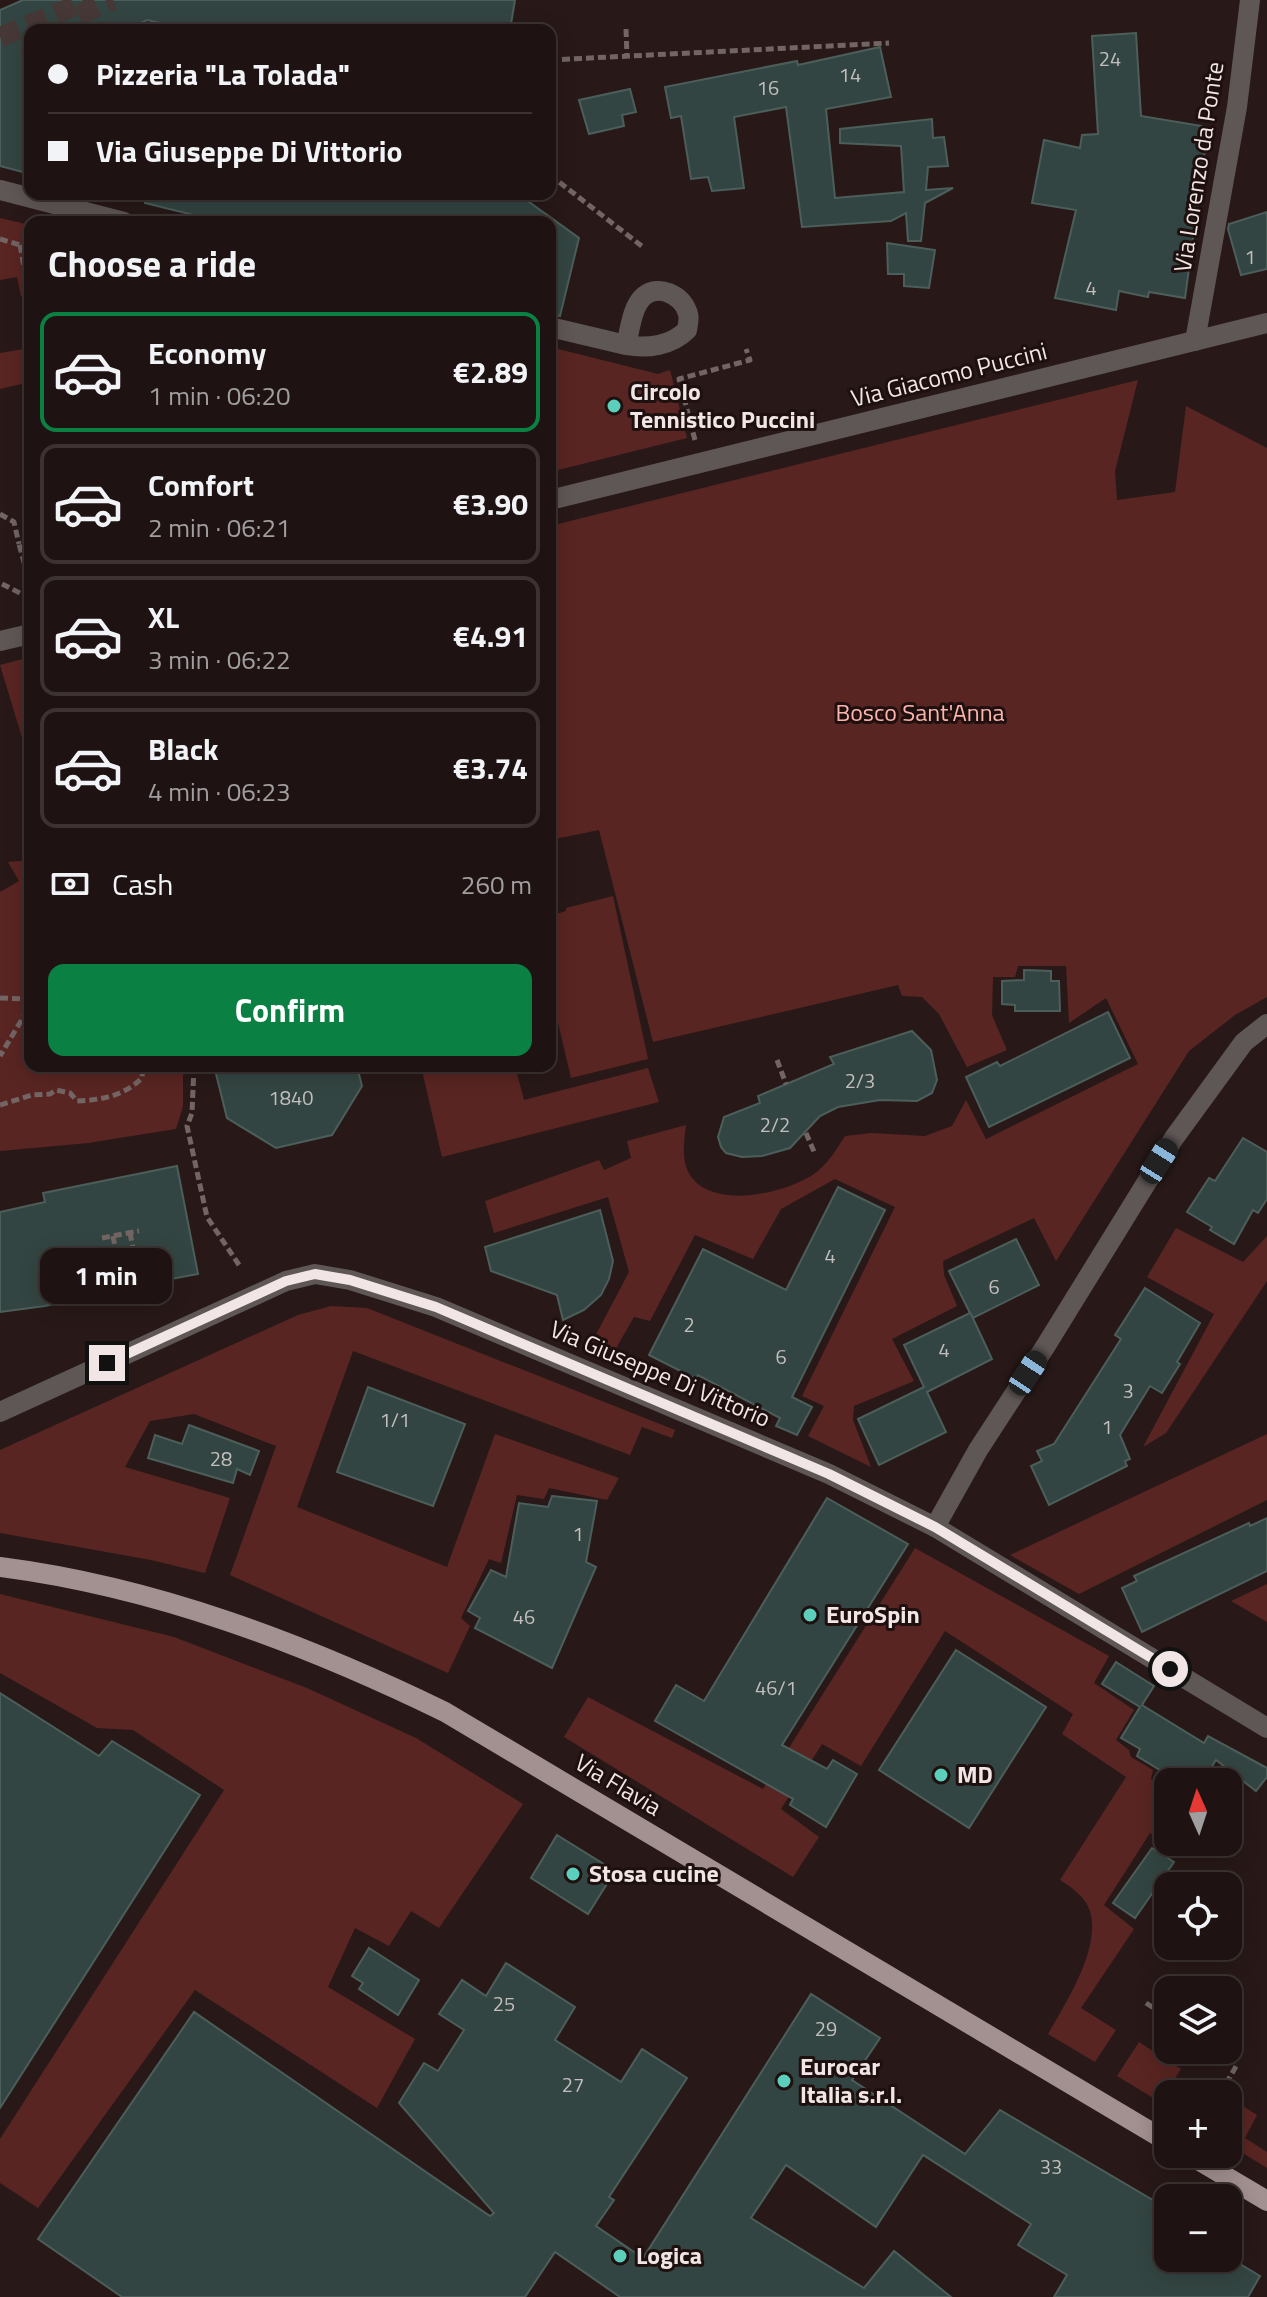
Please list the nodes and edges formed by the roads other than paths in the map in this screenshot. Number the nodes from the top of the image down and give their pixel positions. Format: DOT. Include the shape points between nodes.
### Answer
graph roads {
  1 [pos="1250,0"];
  2 [pos="0,190"];
  3 [pos="24,196"];
  4 [pos="39,200"];
  5 [pos="101,216"];
  6 [pos="1267,323"];
  7 [pos="556,328"];
  8 [pos="1195,341"];
  9 [pos="626,345"];
  10 [pos="556,499"];
  11 [pos="24,635"];
  12 [pos="0,641"];
  13 [pos="1267,1024"];
  14 [pos="0,1412"];
  15 [pos="935,1527"];
  16 [pos="0,1567"];
  17 [pos="1267,1728"];
  18 [pos="1154,2134"];
  19 [pos="1212,2168"];
  20 [pos="1267,2201"];
  1 -- 8 [label="street, Via Lorenzo da Ponte" via="1237,107"];
  2 -- 3 [label="street"];
  4 -- 5 [label="street"];
  6 -- 8 [label="street, Via Giacomo Puccini"];
  7 -- 9 [label="street"];
  8 -- 10 [label="street, Via Giacomo Puccini"];
  11 -- 12 [label="street"];
  13 -- 15 [label="street" via="1244,1042 1174,1138"];
  14 -- 15 [label="street, Via Giuseppe Di Vittorio" via="286,1281 315,1274 436,1307 829,1474"];
  15 -- 17 [label="street, Via Giuseppe Di Vittorio"];
  16 -- 18 [label="main road, Via Flavia" via="221,1617 362,1672 445,1712"];
  19 -- 20 [label="main road"];
}
